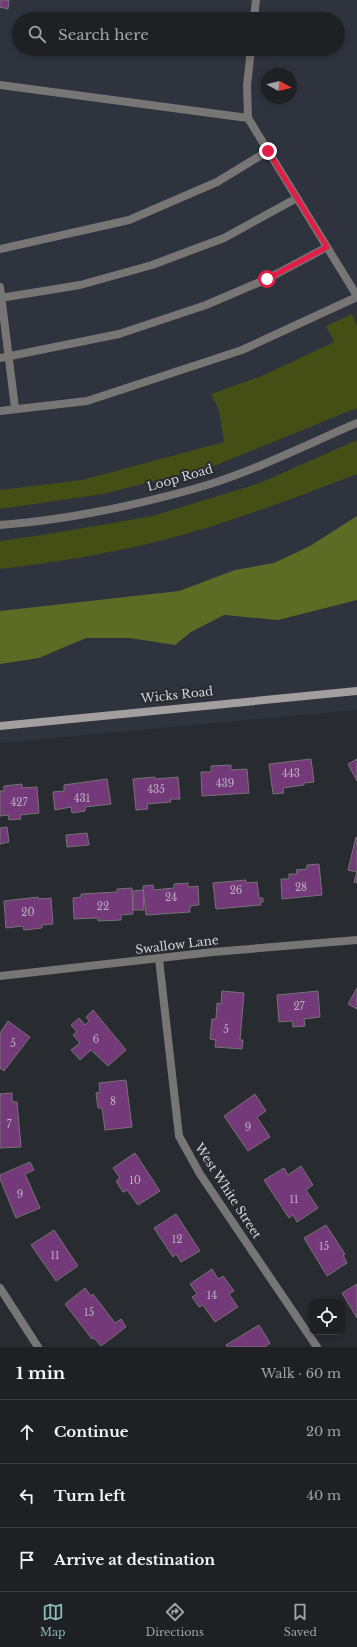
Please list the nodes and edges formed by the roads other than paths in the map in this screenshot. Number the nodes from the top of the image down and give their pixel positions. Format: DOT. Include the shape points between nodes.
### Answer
graph roads {
  1 [pos="256,0"];
  2 [pos="255,12"];
  3 [pos="250,56"];
  4 [pos="0,85"];
  5 [pos="248,118"];
  6 [pos="268,151"];
  7 [pos="297,198"];
  8 [pos="327,247"];
  9 [pos="0,249"];
  10 [pos="0,287"];
  11 [pos="357,297"];
  12 [pos="1,298"];
  13 [pos="0,358"];
  14 [pos="9,358"];
  15 [pos="15,408"];
  16 [pos="0,411"];
  17 [pos="357,423"];
  18 [pos="0,525"];
  19 [pos="357,691"];
  20 [pos="0,726"];
  21 [pos="357,940"];
  22 [pos="159,959"];
  23 [pos="0,976"];
  24 [pos="0,1288"];
  25 [pos="38,1347"];
  26 [pos="317,1347"];
  1 -- 2 [label="street"];
  3 -- 5 [label="street" via="247,85"];
  4 -- 5 [label="street"];
  5 -- 6 [label="street"];
  6 -- 7 [label="street"];
  6 -- 9 [label="street" via="216,182 129,220"];
  7 -- 8 [label="street"];
  7 -- 12 [label="street" via="224,238 152,264 80,284"];
  8 -- 11 [label="street"];
  8 -- 14 [label="street" via="267,279 206,305 119,334"];
  10 -- 12 [label="street"];
  11 -- 15 [label="street" via="242,350 87,401"];
  12 -- 14 [label="street"];
  13 -- 14 [label="street"];
  14 -- 15 [label="street"];
  15 -- 16 [label="street"];
  17 -- 18 [label="street, Loop Road" via="198,488 102,511"];
  19 -- 20 [label="main road, Wicks Road"];
  21 -- 22 [label="street, Swallow Lane"];
  22 -- 23 [label="street, Swallow Lane"];
  22 -- 26 [label="street, West White Street" via="179,1136 200,1174"];
  24 -- 25 [label="street"];
}
